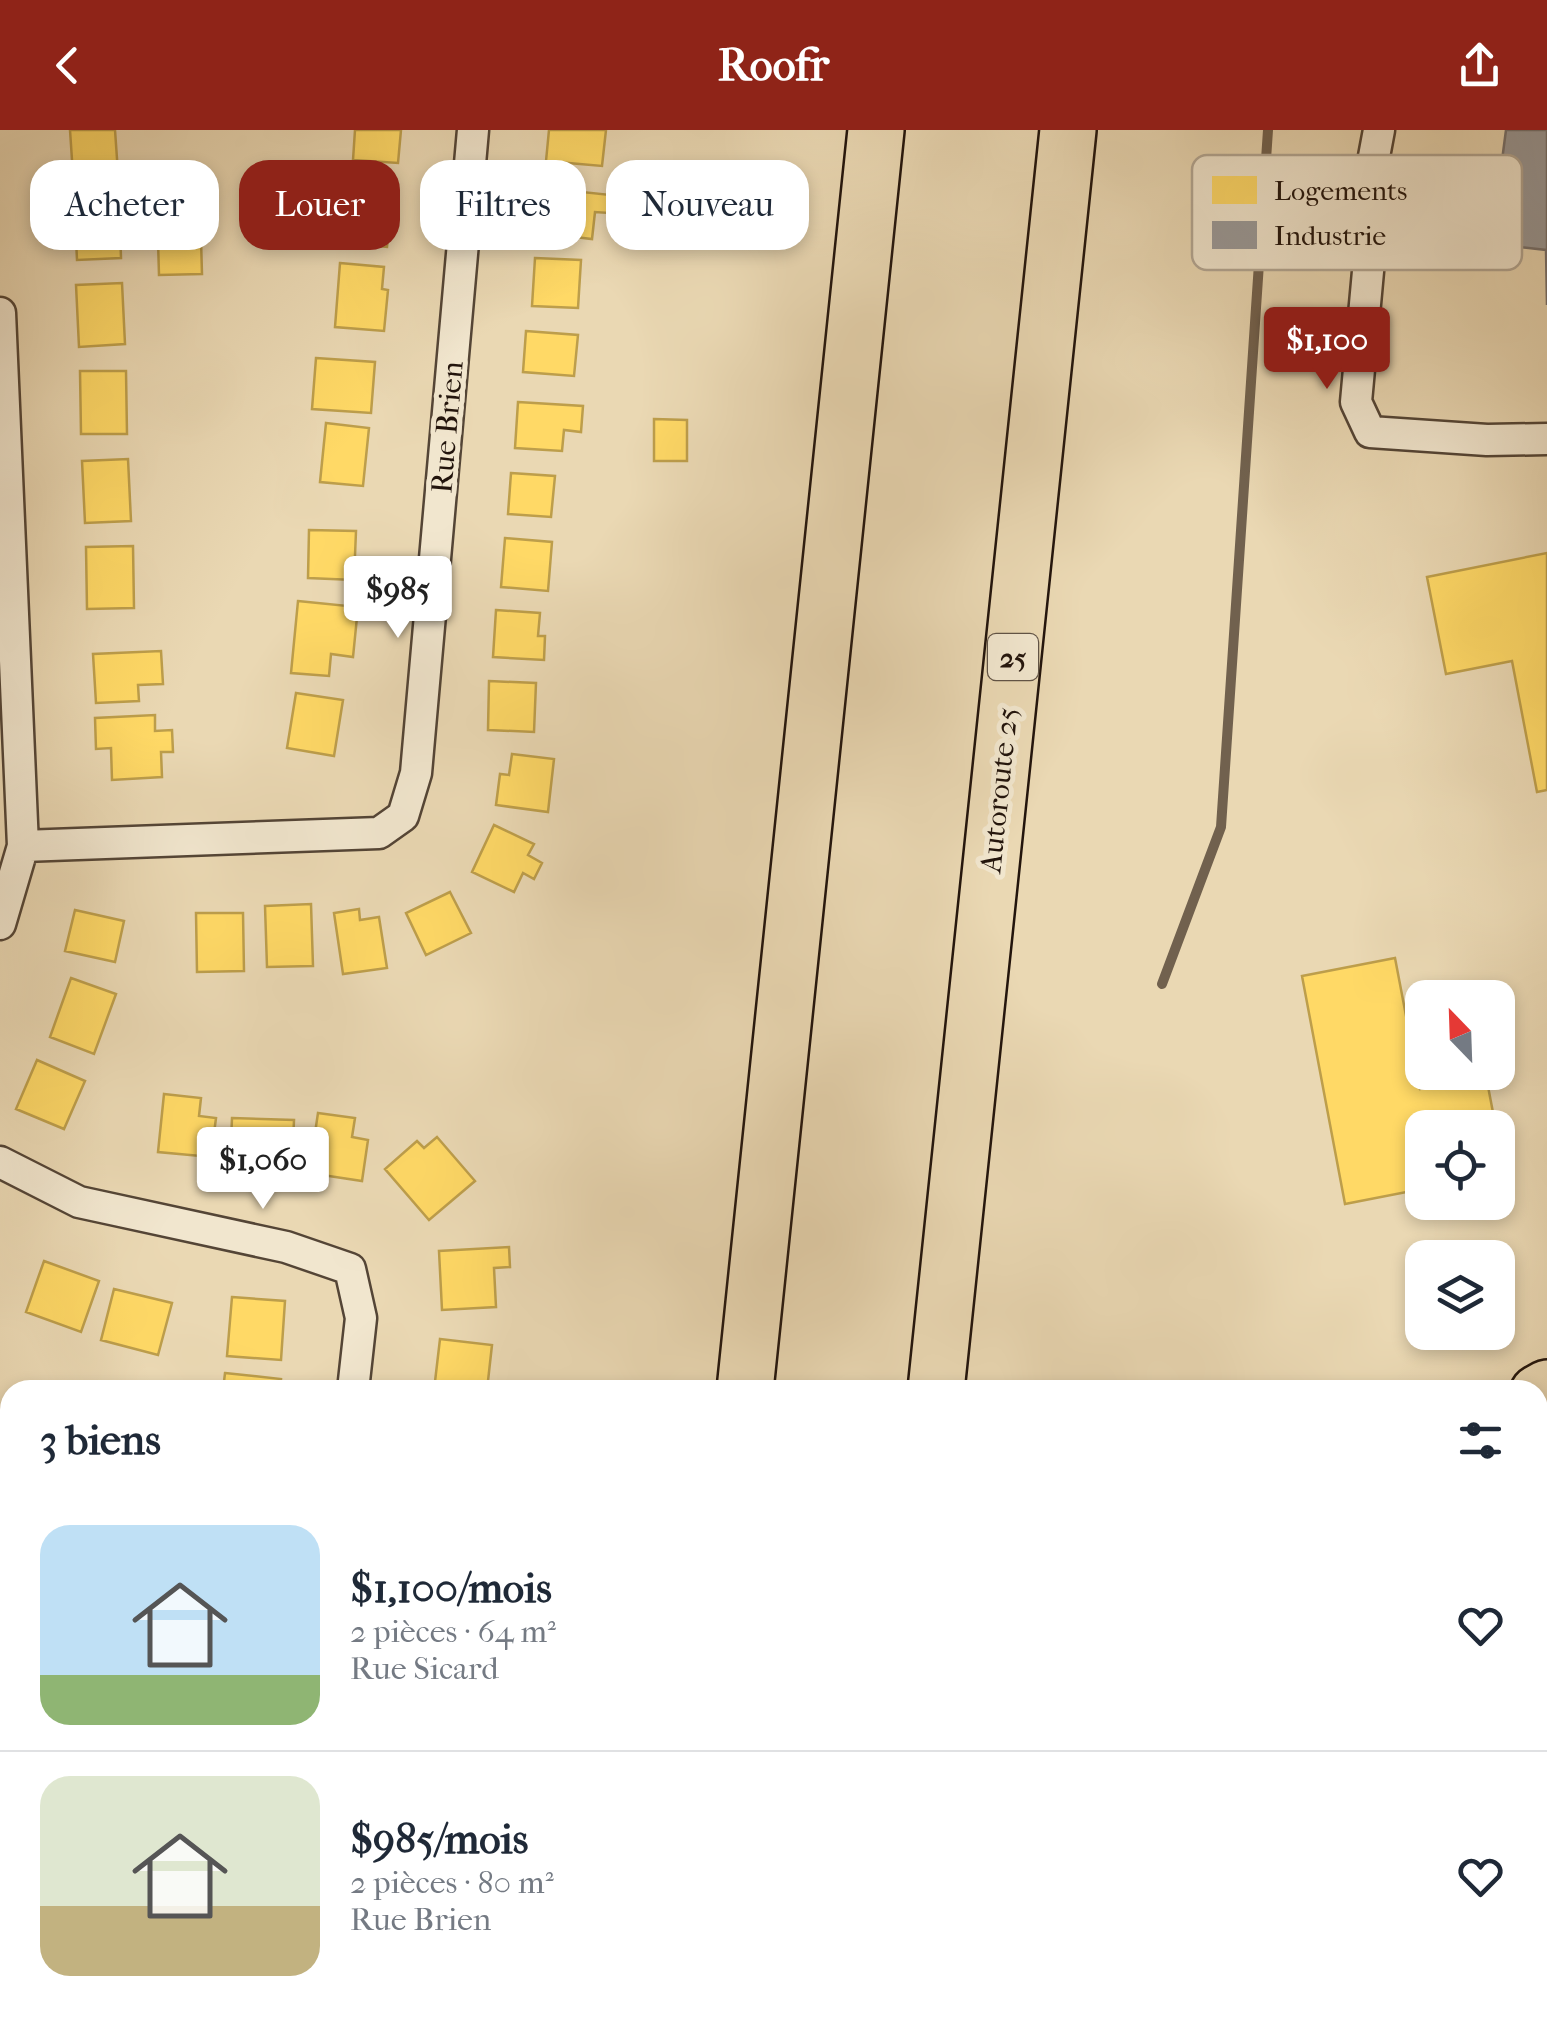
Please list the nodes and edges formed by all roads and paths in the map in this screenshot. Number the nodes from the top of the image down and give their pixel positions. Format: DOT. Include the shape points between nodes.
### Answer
graph roads {
  1 [pos="473,130"];
  2 [pos="876,130"];
  3 [pos="1068,130"];
  4 [pos="1379,130"];
  5 [pos="1375,155"];
  6 [pos="1368,270"];
  7 [pos="0,313"];
  8 [pos="1547,439"];
  9 [pos="23,846"];
  10 [pos="0,924"];
  11 [pos="0,1162"];
  12 [pos="355,1380"];
  13 [pos="746,1380"];
  14 [pos="937,1380"];
  1 -- 9 [label="street, Rue Brien" via="416,773 403,816 379,833"];
  2 -- 13 [label="highway"];
  3 -- 14 [label="highway, Autoroute 25 / 25"];
  4 -- 5 [label="street"];
  6 -- 8 [label="street" via="1356,402 1370,432"];
  7 -- 9 [label="street"];
  9 -- 10 [label="street"];
  11 -- 12 [label="street" via="79,1202 286,1247 350,1269 360,1318"];
}
